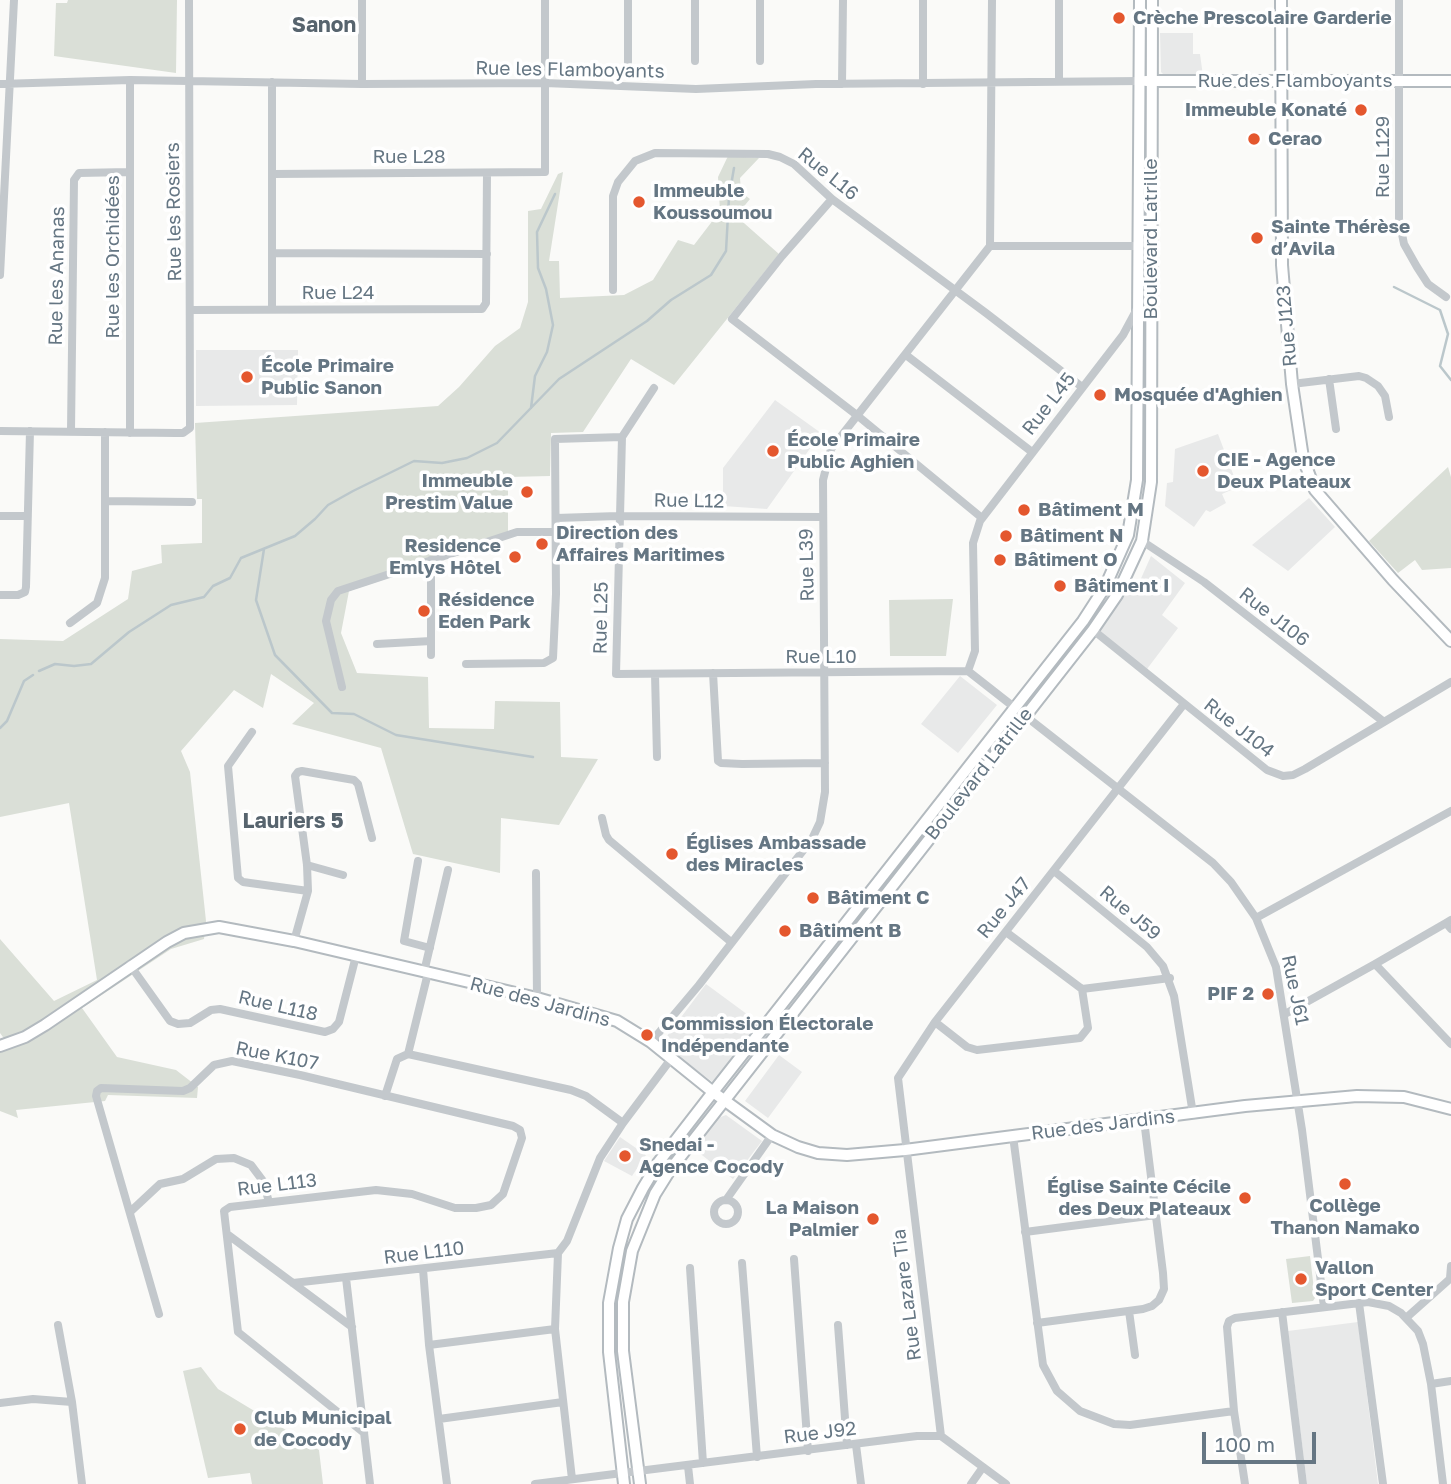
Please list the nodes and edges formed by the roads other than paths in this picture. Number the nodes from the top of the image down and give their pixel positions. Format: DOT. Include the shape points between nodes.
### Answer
graph roads {
  1 [pos="13,0"];
  2 [pos="189,0"];
  3 [pos="362,0"];
  4 [pos="545,0"];
  5 [pos="628,0"];
  6 [pos="695,0"];
  7 [pos="760,0"];
  8 [pos="842,0"];
  9 [pos="923,0"];
  10 [pos="992,0"];
  11 [pos="1059,0"];
  12 [pos="1140,0"];
  13 [pos="1152,0"];
  14 [pos="1281,0"];
  15 [pos="1399,0"];
  16 [pos="0,23"];
  17 [pos="12,24"];
  18 [pos="695,61"];
  19 [pos="760,61"];
  20 [pos="628,62"];
  21 [pos="130,80"];
  22 [pos="188,81"];
  23 [pos="1059,81"];
  24 [pos="1146,81"];
  25 [pos="1281,81"];
  26 [pos="1399,81"];
  27 [pos="1451,81"];
  28 [pos="272,82"];
  29 [pos="5,83"];
  30 [pos="545,83"];
  31 [pos="362,84"];
  32 [pos="842,84"];
  33 [pos="923,84"];
  34 [pos="990,84"];
  35 [pos="128,172"];
  36 [pos="487,173"];
  37 [pos="273,174"];
  38 [pos="2,180"];
  39 [pos="832,199"];
  40 [pos="1,239"];
  41 [pos="990,246"];
  42 [pos="1139,246"];
  43 [pos="274,253"];
  44 [pos="487,254"];
  45 [pos="0,275"];
  46 [pos="614,290"];
  47 [pos="956,291"];
  48 [pos="1446,297"];
  49 [pos="1139,304"];
  50 [pos="272,308"];
  51 [pos="190,310"];
  52 [pos="906,355"];
  53 [pos="1329,379"];
  54 [pos="1292,384"];
  55 [pos="1082,387"];
  56 [pos="654,388"];
  57 [pos="858,416"];
  58 [pos="1389,417"];
  59 [pos="1336,429"];
  60 [pos="0,431"];
  61 [pos="30,431"];
  62 [pos="71,431"];
  63 [pos="106,432"];
  64 [pos="130,433"];
  65 [pos="622,437"];
  66 [pos="1032,452"];
  67 [pos="106,501"];
  68 [pos="192,502"];
  69 [pos="0,516"];
  70 [pos="27,516"];
  71 [pos="618,516"];
  72 [pos="822,517"];
  73 [pos="556,518"];
  74 [pos="981,519"];
  75 [pos="556,532"];
  76 [pos="1142,541"];
  77 [pos="431,560"];
  78 [pos="0,596"];
  79 [pos="70,623"];
  80 [pos="1093,631"];
  81 [pos="431,641"];
  82 [pos="1451,641"];
  83 [pos="377,644"];
  84 [pos="431,655"];
  85 [pos="466,664"];
  86 [pos="968,671"];
  87 [pos="825,672"];
  88 [pos="713,673"];
  89 [pos="616,674"];
  90 [pos="655,674"];
  91 [pos="1451,681"];
  92 [pos="342,687"];
  93 [pos="1184,704"];
  94 [pos="1015,706"];
  95 [pos="1025,714"];
  96 [pos="1384,722"];
  97 [pos="252,732"];
  98 [pos="657,757"];
  99 [pos="825,763"];
  100 [pos="1118,788"];
  101 [pos="1451,811"];
  102 [pos="603,818"];
  103 [pos="372,838"];
  104 [pos="418,861"];
  105 [pos="307,865"];
  106 [pos="448,870"];
  107 [pos="1054,871"];
  108 [pos="536,873"];
  109 [pos="343,874"];
  110 [pos="307,891"];
  111 [pos="1256,918"];
  112 [pos="1449,924"];
  113 [pos="1006,932"];
  114 [pos="294,941"];
  115 [pos="731,942"];
  116 [pos="430,948"];
  117 [pos="356,956"];
  118 [pos="1375,964"];
  119 [pos="130,965"];
  120 [pos="426,973"];
  121 [pos="1170,978"];
  122 [pos="1082,989"];
  123 [pos="537,998"];
  124 [pos="1285,1014"];
  125 [pos="935,1022"];
  126 [pos="651,1042"];
  127 [pos="1451,1044"];
  128 [pos="0,1046"];
  129 [pos="408,1054"];
  130 [pos="671,1059"];
  131 [pos="713,1093"];
  132 [pos="386,1096"];
  133 [pos="1298,1100"];
  134 [pos="725,1101"];
  135 [pos="1451,1109"];
  136 [pos="1194,1114"];
  137 [pos="1144,1121"];
  138 [pos="623,1123"];
  139 [pos="520,1130"];
  140 [pos="772,1135"];
  141 [pos="1013,1136"];
  142 [pos="905,1150"];
  143 [pos="726,1200"];
  144 [pos="269,1202"];
  145 [pos="130,1213"];
  146 [pos="1156,1215"];
  147 [pos="1025,1232"];
  148 [pos="227,1234"];
  149 [pos="558,1253"];
  150 [pos="794,1259"];
  151 [pos="742,1263"];
  152 [pos="1451,1266"];
  153 [pos="690,1268"];
  154 [pos="423,1269"];
  155 [pos="346,1278"];
  156 [pos="1450,1278"];
  157 [pos="293,1283"];
  158 [pos="1359,1303"];
  159 [pos="1324,1307"];
  160 [pos="1129,1311"];
  161 [pos="1282,1312"];
  162 [pos="159,1314"];
  163 [pos="1406,1318"];
  164 [pos="1037,1322"];
  165 [pos="58,1325"];
  166 [pos="838,1325"];
  167 [pos="352,1327"];
  168 [pos="555,1329"];
  169 [pos="429,1345"];
  170 [pos="1135,1354"];
  171 [pos="1451,1381"];
  172 [pos="1431,1384"];
  173 [pos="72,1402"];
  174 [pos="563,1402"];
  175 [pos="0,1404"];
  176 [pos="1234,1411"];
  177 [pos="439,1419"];
  178 [pos="364,1433"];
  179 [pos="940,1436"];
  180 [pos="852,1445"];
  181 [pos="808,1451"];
  182 [pos="757,1457"];
  183 [pos="703,1463"];
  184 [pos="688,1466"];
  185 [pos="983,1467"];
  186 [pos="638,1471"];
  187 [pos="624,1478"];
  188 [pos="572,1479"];
  189 [pos="545,1483"];
  190 [pos="82,1484"];
  191 [pos="370,1484"];
  192 [pos="447,1484"];
  193 [pos="535,1484"];
  194 [pos="640,1484"];
  195 [pos="690,1484"];
  196 [pos="862,1484"];
  197 [pos="971,1484"];
  198 [pos="1006,1484"];
  199 [pos="1245,1484"];
  200 [pos="1303,1484"];
  201 [pos="1382,1484"];
  202 [pos="1443,1484"];
  1 -- 17 [label="street"];
  2 -- 22 [label="street, Rue les Rosiers"];
  3 -- 31 [label="street"];
  4 -- 30 [label="street"];
  5 -- 20 [label="street"];
  6 -- 18 [label="street"];
  7 -- 19 [label="street"];
  8 -- 32 [label="street"];
  9 -- 33 [label="street"];
  10 -- 34 [label="street"];
  11 -- 23 [label="street"];
  12 -- 24 [label="main road, Boulevard Latrille"];
  13 -- 24 [label="main road, Boulevard Latrille"];
  14 -- 25 [label="main road, Rue J123"];
  15 -- 26 [label="street, Rue L129"];
  16 -- 17 [label="street"];
  17 -- 29 [label="street"];
  21 -- 22 [label="street, Rue les Flamboyants"];
  21 -- 29 [label="street, Rue les Flamboyants"];
  21 -- 35 [label="street, Rue les Orchidées"];
  22 -- 28 [label="street, Rue les Flamboyants"];
  22 -- 51 [label="street, Rue les Rosiers"];
  23 -- 24 [label="street, Rue les Flamboyants"];
  23 -- 34 [label="street, Rue les Flamboyants"];
  24 -- 25 [label="main road, Rue des Flamboyants"];
  24 -- 42 [label="main road, Boulevard Latrille"];
  24 -- 76 [label="main road, Boulevard Latrille" via="1151,482"];
  25 -- 26 [label="main road, Rue des Flamboyants"];
  25 -- 54 [label="main road, Rue J123" via="1282,265"];
  26 -- 27 [label="main road, Rue des Flamboyants"];
  26 -- 48 [label="street, Rue L129" via="1399,219 1404,244 1428,284"];
  28 -- 31 [label="street, Rue les Flamboyants"];
  28 -- 37 [label="street"];
  29 -- 38 [label="street"];
  30 -- 31 [label="street, Rue les Flamboyants"];
  30 -- 32 [label="street, Rue les Flamboyants" via="696,89"];
  30 -- 36 [label="street, Rue L28" via="545,172"];
  32 -- 33 [label="street, Rue les Flamboyants"];
  33 -- 34 [label="street, Rue les Flamboyants"];
  34 -- 41 [label="street"];
  35 -- 62 [label="street, Rue les Ananas" via="79,173 74,180"];
  35 -- 64 [label="street, Rue les Orchidées"];
  36 -- 37 [label="street, Rue L28"];
  36 -- 44 [label="street"];
  37 -- 43 [label="street"];
  38 -- 40 [label="street"];
  39 -- 46 [label="street, Rue L16" via="780,157 756,153 646,155 626,170 613,196"];
  39 -- 47 [label="street, Rue L16"];
  39 -- 57 [label="street" via="732,319"];
  40 -- 45 [label="street"];
  41 -- 42 [label="street"];
  41 -- 47 [label="street, Rue L39"];
  42 -- 49 [label="main road, Boulevard Latrille"];
  43 -- 44 [label="street"];
  43 -- 50 [label="street"];
  44 -- 50 [label="street, Rue L24" via="482,309"];
  47 -- 52 [label="street, Rue L39"];
  47 -- 55 [label="street, Rue L16"];
  49 -- 55 [label="street, Rue L45" via="1123,335"];
  49 -- 94 [label="main road, Boulevard Latrille" via="1138,480 1128,535 1095,603"];
  50 -- 51 [label="street, Rue L24"];
  51 -- 64 [label="street, Rue les Rosiers" via="189,430"];
  52 -- 57 [label="street, Rue L39"];
  52 -- 66 [label="street"];
  53 -- 54 [label="street"];
  53 -- 58 [label="street" via="1366,378 1385,396"];
  53 -- 59 [label="street"];
  54 -- 82 [label="main road, Rue J123" via="1303,458 1315,490"];
  55 -- 66 [label="street, Rue L45"];
  56 -- 65 [label="street"];
  57 -- 72 [label="street, Rue L39" via="831,449 823,480"];
  57 -- 74 [label="street"];
  60 -- 61 [label="street"];
  61 -- 62 [label="street"];
  61 -- 70 [label="street"];
  62 -- 63 [label="street"];
  63 -- 64 [label="street"];
  63 -- 67 [label="street"];
  65 -- 71 [label="street, Rue L25"];
  65 -- 73 [label="street" via="555,439"];
  66 -- 74 [label="street, Rue L45"];
  67 -- 68 [label="street"];
  67 -- 79 [label="street" via="99,600"];
  69 -- 70 [label="street"];
  70 -- 78 [label="street" via="26,587 22,594"];
  71 -- 72 [label="street, Rue L12"];
  71 -- 73 [label="street, Rue L12"];
  71 -- 89 [label="street, Rue L25"];
  72 -- 87 [label="street, Rue L39"];
  73 -- 75 [label="street"];
  74 -- 86 [label="street" via="973,543 975,652"];
  75 -- 77 [label="street" via="517,532"];
  75 -- 85 [label="street" via="553,658 544,663"];
  76 -- 80 [label="main road, Boulevard Latrille" via="1117,595"];
  76 -- 96 [label="street, Rue J106" via="1204,582"];
  77 -- 81 [label="street"];
  77 -- 92 [label="street" via="338,591 331,600 326,621"];
  80 -- 93 [label="street, Rue J104"];
  80 -- 95 [label="main road, Boulevard Latrille"];
  81 -- 83 [label="street"];
  81 -- 84 [label="street"];
  86 -- 87 [label="street, Rue L10"];
  86 -- 94 [label="street"];
  87 -- 88 [label="street, Rue L10"];
  87 -- 99 [label="street, Rue L39"];
  88 -- 90 [label="street, Rue L10"];
  88 -- 99 [label="street" via="718,761"];
  89 -- 90 [label="street, Rue L10"];
  90 -- 98 [label="street"];
  91 -- 96 [label="street, Rue J104"];
  93 -- 96 [label="street, Rue J104" via="1267,770 1283,776 1305,769"];
  93 -- 100 [label="street, Rue J47"];
  94 -- 95 [label="street, Rue J61"];
  94 -- 131 [label="main road, Boulevard Latrille"];
  95 -- 100 [label="street, Rue J61"];
  95 -- 134 [label="main road, Boulevard Latrille"];
  97 -- 110 [label="street" via="228,766 238,878"];
  99 -- 115 [label="street, Rue L39" via="824,803 812,839"];
  100 -- 107 [label="street, Rue J47"];
  100 -- 111 [label="street, Rue J61" via="1213,863"];
  101 -- 111 [label="street"];
  102 -- 115 [label="street" via="609,840"];
  103 -- 105 [label="street" via="358,783 298,772"];
  104 -- 116 [label="street" via="404,941"];
  105 -- 109 [label="street"];
  105 -- 110 [label="street"];
  106 -- 116 [label="street"];
  107 -- 113 [label="street, Rue J47"];
  107 -- 121 [label="street, Rue J59" via="1147,947"];
  108 -- 123 [label="street"];
  110 -- 114 [label="street"];
  111 -- 124 [label="street, Rue J61" via="1276,967"];
  112 -- 118 [label="street"];
  113 -- 122 [label="street"];
  113 -- 125 [label="street, Rue J47"];
  114 -- 117 [label="main road, Rue des Jardins"];
  114 -- 119 [label="main road, Rue des Jardins" via="237,929 201,929 184,933"];
  115 -- 126 [label="street, Rue L39"];
  116 -- 120 [label="street"];
  117 -- 119 [label="street, Rue L118" via="339,1022 325,1032 220,1009 178,1024 170,1021"];
  117 -- 120 [label="main road, Rue des Jardins"];
  118 -- 124 [label="street"];
  118 -- 127 [label="street"];
  119 -- 128 [label="main road, Rue des Jardins" via="45,1025"];
  120 -- 123 [label="main road, Rue des Jardins"];
  120 -- 129 [label="street"];
  121 -- 122 [label="street"];
  121 -- 136 [label="street, Rue J59"];
  122 -- 125 [label="street" via="1088,1028 1080,1038 977,1050"];
  123 -- 126 [label="main road, Rue des Jardins" via="617,1021"];
  124 -- 133 [label="street, Rue J61"];
  125 -- 142 [label="street, Rue J47" via="898,1078"];
  126 -- 130 [label="main road, Rue des Jardins"];
  129 -- 132 [label="street" via="397,1059"];
  129 -- 138 [label="street" via="571,1090"];
  130 -- 131 [label="main road, Rue des Jardins"];
  130 -- 138 [label="street"];
  131 -- 134 [label="main road, Rue des Jardins"];
  131 -- 187 [label="main road, Boulevard Latrille" via="643,1188 619,1248 608,1327"];
  132 -- 139 [label="street, Rue K107"];
  132 -- 145 [label="street, Rue K107" via="232,1061 214,1065 183,1091 101,1088 96,1096"];
  133 -- 135 [label="main road, Rue des Jardins" via="1381,1096"];
  133 -- 136 [label="main road, Rue des Jardins"];
  133 -- 159 [label="street, Rue J61"];
  134 -- 140 [label="main road, Rue des Jardins"];
  134 -- 186 [label="main road, Boulevard Latrille" via="665,1178 632,1251 622,1325"];
  136 -- 137 [label="main road, Rue des Jardins"];
  137 -- 141 [label="main road, Rue des Jardins"];
  137 -- 146 [label="street"];
  138 -- 149 [label="street" via="600,1158"];
  139 -- 144 [label="street, Rue L113" via="522,1138 503,1194 491,1205 455,1208 412,1194 376,1189"];
  140 -- 142 [label="main road, Rue des Jardins" via="809,1152 825,1154"];
  140 -- 143 [label="street"];
  141 -- 142 [label="main road, Rue des Jardins"];
  141 -- 147 [label="street"];
  142 -- 179 [label="street, Rue Lazare Tia"];
  144 -- 145 [label="street" via="263,1181 251,1165 234,1158 216,1158 183,1179 160,1184"];
  144 -- 148 [label="street, Rue L113" via="226,1209"];
  145 -- 162 [label="street, Rue K107"];
  146 -- 147 [label="street"];
  146 -- 160 [label="street" via="1164,1289 1152,1306"];
  147 -- 164 [label="street"];
  148 -- 157 [label="street"];
  148 -- 178 [label="street, Rue L113" via="240,1336"];
  149 -- 154 [label="street, Rue L110"];
  149 -- 168 [label="street"];
  150 -- 181 [label="street"];
  151 -- 182 [label="street"];
  152 -- 156 [label="street"];
  153 -- 183 [label="street"];
  154 -- 155 [label="street, Rue L110"];
  154 -- 169 [label="street"];
  155 -- 157 [label="street, Rue L110"];
  155 -- 167 [label="street"];
  156 -- 163 [label="street"];
  157 -- 167 [label="street"];
  158 -- 159 [label="street"];
  158 -- 163 [label="street" via="1389,1306"];
  158 -- 201 [label="street"];
  159 -- 161 [label="street"];
  160 -- 164 [label="street"];
  160 -- 170 [label="street"];
  161 -- 176 [label="street" via="1229,1321"];
  161 -- 200 [label="street"];
  163 -- 172 [label="street" via="1423,1344"];
  164 -- 176 [label="street" via="1049,1378 1067,1401 1095,1418 1130,1425"];
  165 -- 173 [label="street"];
  166 -- 180 [label="street"];
  167 -- 178 [label="street"];
  168 -- 169 [label="street"];
  168 -- 174 [label="street"];
  169 -- 177 [label="street"];
  171 -- 172 [label="street"];
  172 -- 202 [label="street"];
  173 -- 175 [label="street" via="33,1399"];
  173 -- 190 [label="street"];
  174 -- 177 [label="street"];
  174 -- 188 [label="street"];
  176 -- 199 [label="street"];
  177 -- 192 [label="street"];
  178 -- 191 [label="street"];
  179 -- 180 [label="street, Rue J92"];
  179 -- 185 [label="street"];
  180 -- 181 [label="street, Rue J92"];
  180 -- 196 [label="street"];
  181 -- 182 [label="street, Rue J92"];
  182 -- 183 [label="street, Rue J92"];
  183 -- 184 [label="street, Rue J92"];
  184 -- 186 [label="street, Rue J92"];
  184 -- 195 [label="street"];
  185 -- 197 [label="street"];
  185 -- 198 [label="street"];
  186 -- 187 [label="street, Rue J92"];
  186 -- 194 [label="main road, Boulevard Latrille"];
  187 -- 188 [label="street, Rue J92"];
  188 -- 189 [label="street, Rue J92"];
  189 -- 193 [label="street, Rue J92"];
}
